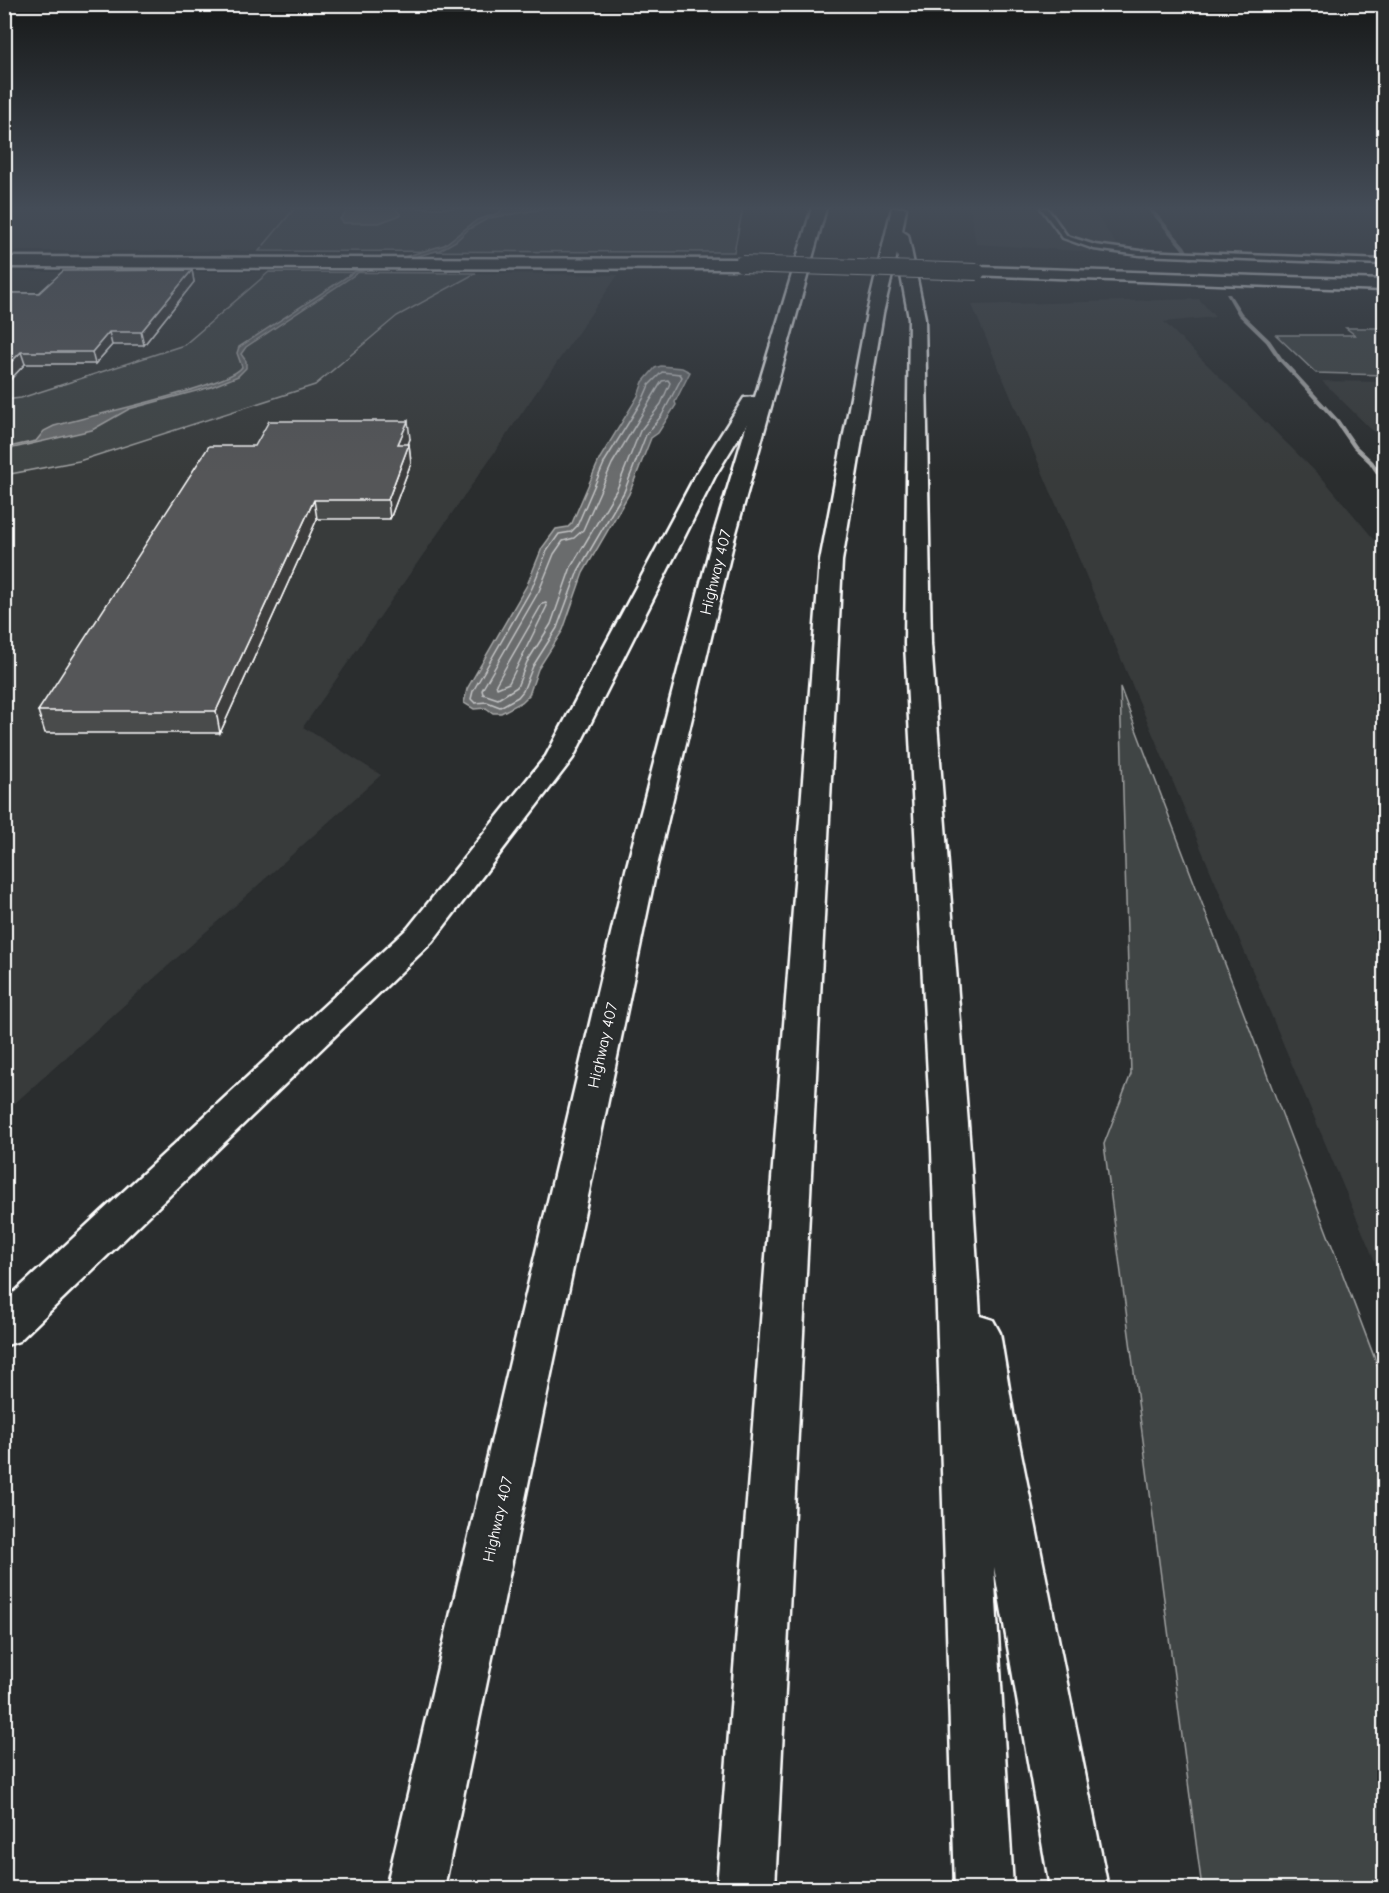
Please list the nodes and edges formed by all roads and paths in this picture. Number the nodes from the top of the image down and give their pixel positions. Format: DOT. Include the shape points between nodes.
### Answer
graph roads {
  1 [pos="793,296"];
  2 [pos="879,296"];
  3 [pos="913,296"];
  4 [pos="772,368"];
  5 [pos="951,1150"];
  6 [pos="4,1329"];
  7 [pos="415,1888"];
  8 [pos="746,1888"];
  9 [pos="984,1888"];
  10 [pos="1079,1888"];
  1 -- 4 [label="main road, Highway 407"];
  2 -- 8 [label="main road" via="831,561"];
  3 -- 5 [label="main road" via="917,318 918,644"];
  4 -- 6 [label="main road" via="705,476 559,759 420,935"];
  4 -- 7 [label="main road, Highway 407" via="723,540 641,870"];
  5 -- 9 [label="main road"];
  5 -- 10 [label="main road" via="990,1413"];
}
